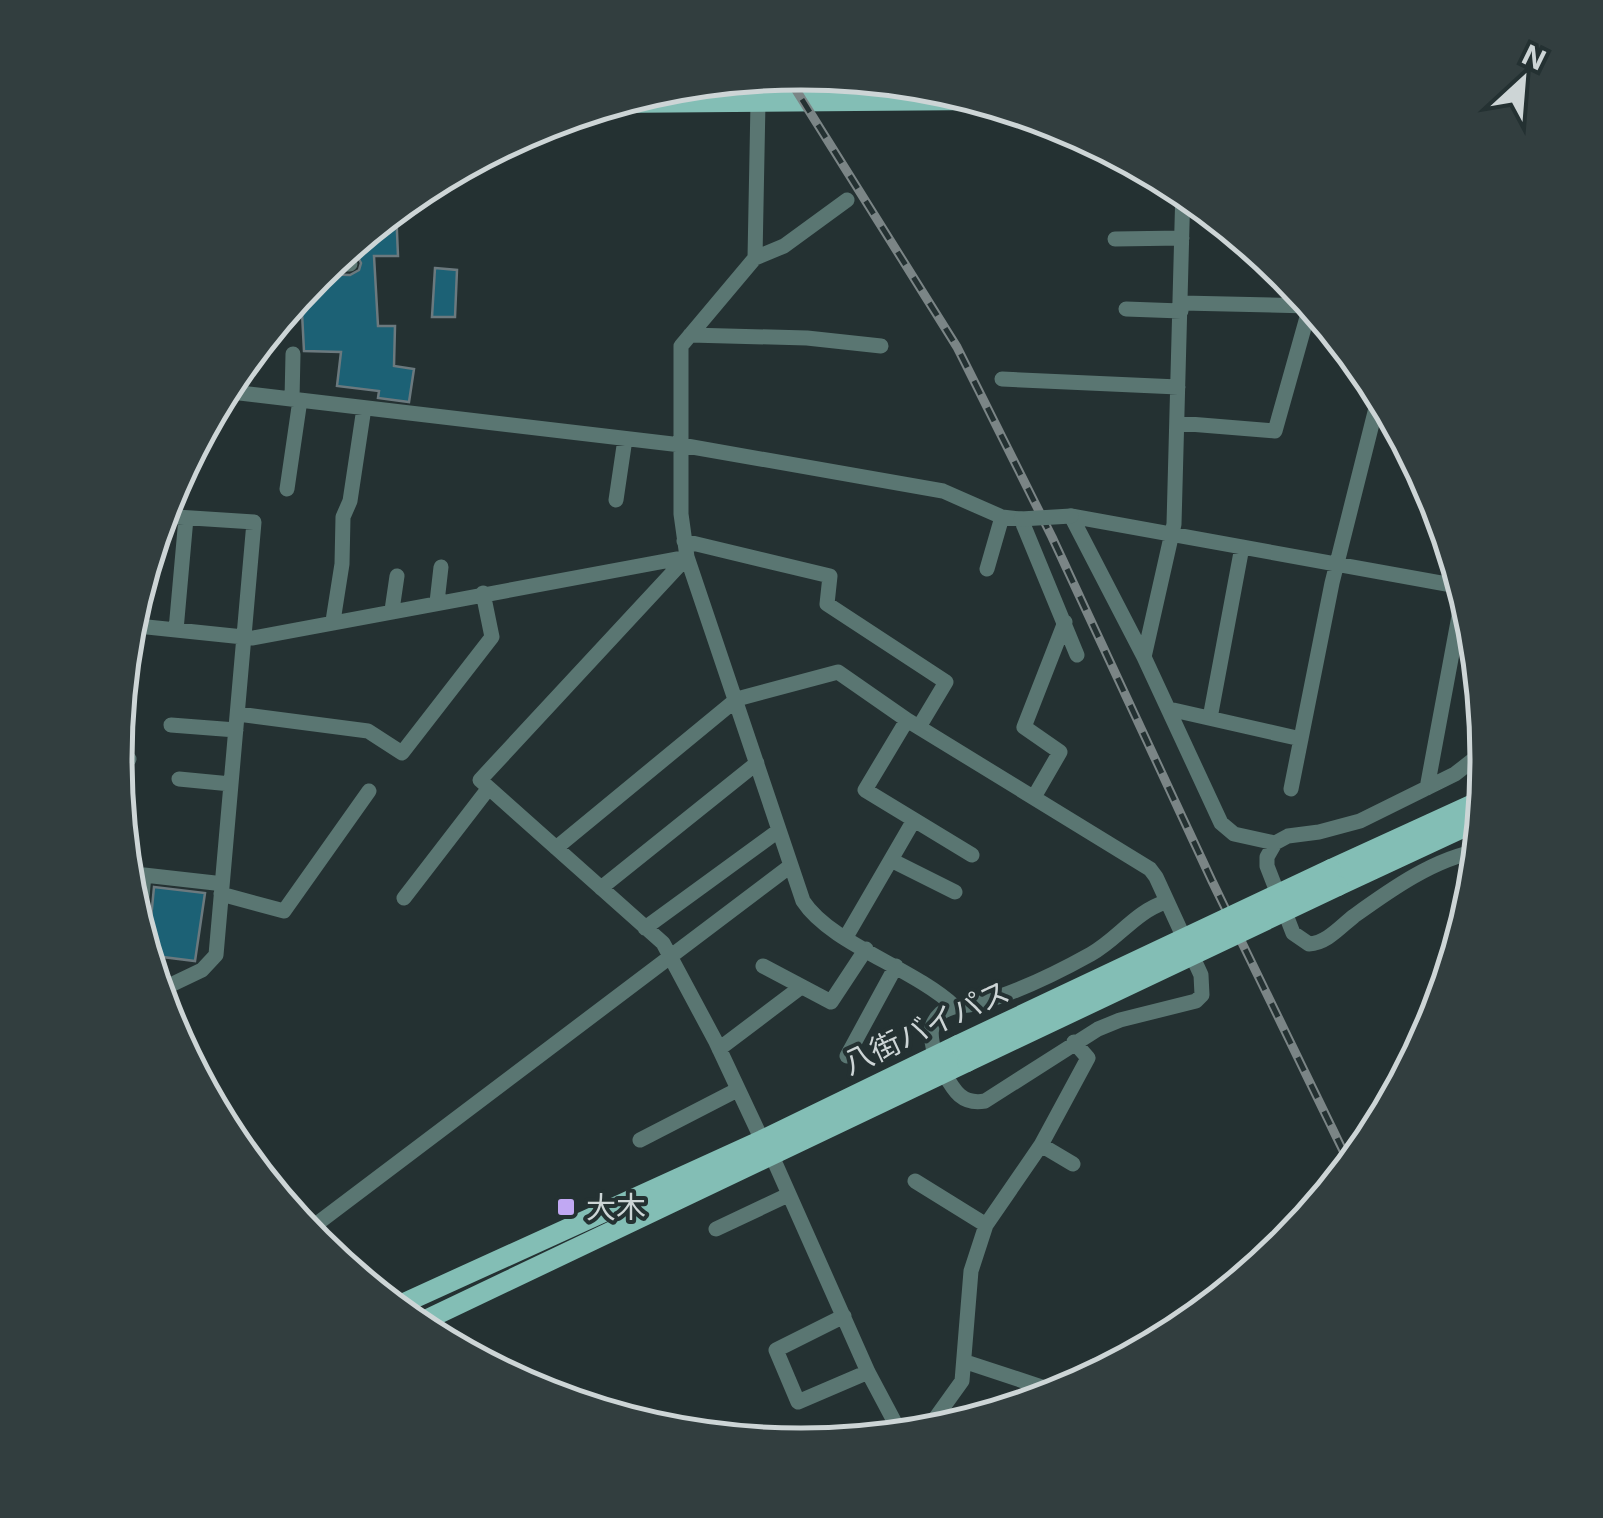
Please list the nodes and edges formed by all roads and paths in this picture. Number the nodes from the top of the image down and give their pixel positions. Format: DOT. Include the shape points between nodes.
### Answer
graph roads {
  1 [pos="856,92"];
  2 [pos="758,102"];
  3 [pos="674,103"];
  4 [pos="847,200"];
  5 [pos="1183,210"];
  6 [pos="1182,238"];
  7 [pos="1115,239"];
  8 [pos="755,258"];
  9 [pos="1292,304"];
  10 [pos="1181,307"];
  11 [pos="1126,309"];
  12 [pos="1306,321"];
  13 [pos="690,335"];
  14 [pos="881,346"];
  15 [pos="293,354"];
  16 [pos="1002,379"];
  17 [pos="1178,387"];
  18 [pos="241,393"];
  19 [pos="296,400"];
  20 [pos="364,408"];
  21 [pos="1375,414"];
  22 [pos="1177,423"];
  23 [pos="625,439"];
  24 [pos="681,445"];
  25 [pos="287,489"];
  26 [pos="616,500"];
  27 [pos="1002,516"];
  28 [pos="1072,516"];
  29 [pos="178,517"];
  30 [pos="186,518"];
  31 [pos="1021,519"];
  32 [pos="1170,534"];
  33 [pos="1242,547"];
  34 [pos="685,549"];
  35 [pos="1338,566"];
  36 [pos="441,567"];
  37 [pos="987,569"];
  38 [pos="397,576"];
  39 [pos="1448,585"];
  40 [pos="483,593"];
  41 [pos="437,602"];
  42 [pos="392,610"];
  43 [pos="333,621"];
  44 [pos="1066,622"];
  45 [pos="1457,625"];
  46 [pos="145,627"];
  47 [pos="176,630"];
  48 [pos="243,637"];
  49 [pos="1077,655"];
  50 [pos="1144,658"];
  51 [pos="736,699"];
  52 [pos="1168,709"];
  53 [pos="1210,718"];
  54 [pos="237,722"];
  55 [pos="913,723"];
  56 [pos="170,725"];
  57 [pos="1301,739"];
  58 [pos="1470,762"];
  59 [pos="757,763"];
  60 [pos="180,779"];
  61 [pos="232,784"];
  62 [pos="1428,788"];
  63 [pos="488,789"];
  64 [pos="1292,789"];
  65 [pos="369,791"];
  66 [pos="1034,797"];
  67 [pos="1469,807"];
  68 [pos="914,820"];
  69 [pos="1467,826"];
  70 [pos="778,830"];
  71 [pos="1275,842"];
  72 [pos="556,848"];
  73 [pos="972,855"];
  74 [pos="1463,856"];
  75 [pos="891,860"];
  76 [pos="789,867"];
  77 [pos="1335,878"];
  78 [pos="143,880"];
  79 [pos="601,888"];
  80 [pos="218,889"];
  81 [pos="954,892"];
  82 [pos="404,898"];
  83 [pos="1166,902"];
  84 [pos="645,928"];
  85 [pos="846,937"];
  86 [pos="866,949"];
  87 [pos="671,956"];
  88 [pos="763,966"];
  89 [pos="896,966"];
  90 [pos="172,985"];
  91 [pos="802,987"];
  92 [pos="954,1006"];
  93 [pos="1074,1042"];
  94 [pos="719,1049"];
  95 [pos="847,1056"];
  96 [pos="940,1064"];
  97 [pos="737,1090"];
  98 [pos="640,1140"];
  99 [pos="1042,1145"];
  100 [pos="767,1148"];
  101 [pos="1072,1164"];
  102 [pos="914,1181"];
  103 [pos="788,1195"];
  104 [pos="319,1222"];
  105 [pos="986,1226"];
  106 [pos="716,1230"];
  107 [pos="410,1301"];
  108 [pos="432,1316"];
  109 [pos="844,1316"];
  110 [pos="966,1362"];
  111 [pos="868,1372"];
  112 [pos="1036,1385"];
  113 [pos="942,1413"];
  114 [pos="894,1421"];
  1 -- 2 [label="main road"];
  2 -- 3 [label="main road"];
  2 -- 8 [label="street"];
  4 -- 8 [label="street" via="784,246"];
  5 -- 6 [label="street"];
  6 -- 7 [label="street"];
  6 -- 10 [label="street"];
  8 -- 13 [label="street"];
  9 -- 10 [label="street"];
  10 -- 11 [label="street"];
  10 -- 17 [label="street"];
  12 -- 22 [label="street" via="1275,431"];
  13 -- 14 [label="street"];
  13 -- 24 [label="street" via="680,346"];
  15 -- 19 [label="street"];
  16 -- 17 [label="street"];
  17 -- 22 [label="street"];
  18 -- 19 [label="street"];
  19 -- 20 [label="street"];
  19 -- 25 [label="street"];
  20 -- 23 [label="street"];
  20 -- 43 [label="street" via="343,517"];
  21 -- 35 [label="street"];
  22 -- 32 [label="street"];
  23 -- 24 [label="street"];
  23 -- 26 [label="street"];
  24 -- 27 [label="street" via="943,491"];
  24 -- 34 [label="street"];
  27 -- 31 [label="street"];
  27 -- 37 [label="street"];
  28 -- 31 [label="street, bridge"];
  28 -- 32 [label="street"];
  28 -- 50 [label="street"];
  29 -- 30 [label="street"];
  30 -- 47 [label="street"];
  30 -- 48 [label="street" via="254,522"];
  31 -- 44 [label="street"];
  32 -- 33 [label="street"];
  32 -- 50 [label="street"];
  33 -- 35 [label="street"];
  33 -- 53 [label="street"];
  34 -- 40 [label="street"];
  34 -- 51 [label="street"];
  34 -- 55 [label="street" via="830,576 828,604 946,682"];
  34 -- 63 [label="street" via="480,780"];
  35 -- 39 [label="street"];
  35 -- 57 [label="street"];
  36 -- 41 [label="street"];
  38 -- 42 [label="street"];
  40 -- 41 [label="street"];
  40 -- 54 [label="street" via="492,636 402,753 368,731"];
  41 -- 42 [label="street"];
  42 -- 43 [label="street"];
  43 -- 48 [label="street"];
  44 -- 49 [label="street"];
  44 -- 66 [label="street" via="1024,726 1060,752"];
  45 -- 62 [label="street"];
  46 -- 47 [label="street"];
  47 -- 48 [label="street"];
  48 -- 54 [label="street"];
  50 -- 52 [label="street"];
  51 -- 55 [label="street" via="838,672"];
  51 -- 59 [label="street"];
  51 -- 72 [label="street"];
  52 -- 53 [label="street"];
  52 -- 71 [label="street" via="1221,823 1234,834"];
  53 -- 57 [label="street"];
  54 -- 56 [label="street"];
  54 -- 61 [label="street"];
  55 -- 66 [label="street"];
  55 -- 68 [label="street" via="865,790"];
  57 -- 64 [label="street"];
  58 -- 62 [label="street"];
  59 -- 70 [label="street"];
  59 -- 79 [label="street"];
  60 -- 61 [label="street"];
  61 -- 80 [label="street"];
  62 -- 71 [label="street" via="1360,821"];
  63 -- 72 [label="street"];
  63 -- 82 [label="street"];
  65 -- 80 [label="street" via="284,911"];
  66 -- 83 [label="street" via="1150,869"];
  67 -- 77 [label="main road, 八街バイパス"];
  68 -- 73 [label="street"];
  68 -- 75 [label="street"];
  69 -- 77 [label="main road, 八街バイパス"];
  70 -- 76 [label="street"];
  70 -- 84 [label="street"];
  71 -- 74 [label="street" via="1267,866 1292,933 1309,944 1390,890"];
  72 -- 79 [label="street"];
  75 -- 81 [label="street"];
  75 -- 85 [label="street"];
  76 -- 85 [label="street" via="809,911"];
  76 -- 87 [label="street"];
  77 -- 96 [label="main road, 八街バイパス, bridge"];
  78 -- 80 [label="street" via="144,875"];
  79 -- 84 [label="street"];
  80 -- 90 [label="street" via="216,955"];
  83 -- 92 [label="street" via="1150,907 1091,954 976,1004"];
  83 -- 93 [label="street" via="1202,975 1202,995"];
  84 -- 87 [label="street"];
  85 -- 86 [label="street"];
  86 -- 89 [label="street"];
  86 -- 91 [label="street" via="831,1002"];
  87 -- 94 [label="street"];
  87 -- 104 [label="street"];
  88 -- 91 [label="street"];
  89 -- 92 [label="street"];
  89 -- 95 [label="street"];
  91 -- 94 [label="street"];
  92 -- 96 [label="street" via="932,1025"];
  93 -- 96 [label="street" via="985,1101 966,1101 956,1093"];
  93 -- 99 [label="street" via="1088,1058"];
  94 -- 97 [label="street"];
  96 -- 100 [label="main road, 八街バイパス"];
  97 -- 98 [label="street"];
  97 -- 100 [label="street"];
  99 -- 101 [label="street"];
  99 -- 105 [label="street"];
  100 -- 103 [label="street"];
  100 -- 107 [label="main road, 八街バイパス"];
  100 -- 108 [label="main road, 八街バイパス"];
  102 -- 105 [label="street"];
  103 -- 106 [label="street"];
  103 -- 109 [label="street"];
  105 -- 110 [label="street" via="970,1271"];
  109 -- 111 [label="street"];
  109 -- 111 [label="street" via="776,1350 798,1402"];
  110 -- 112 [label="street"];
  110 -- 113 [label="street"];
  111 -- 114 [label="street"];
}
